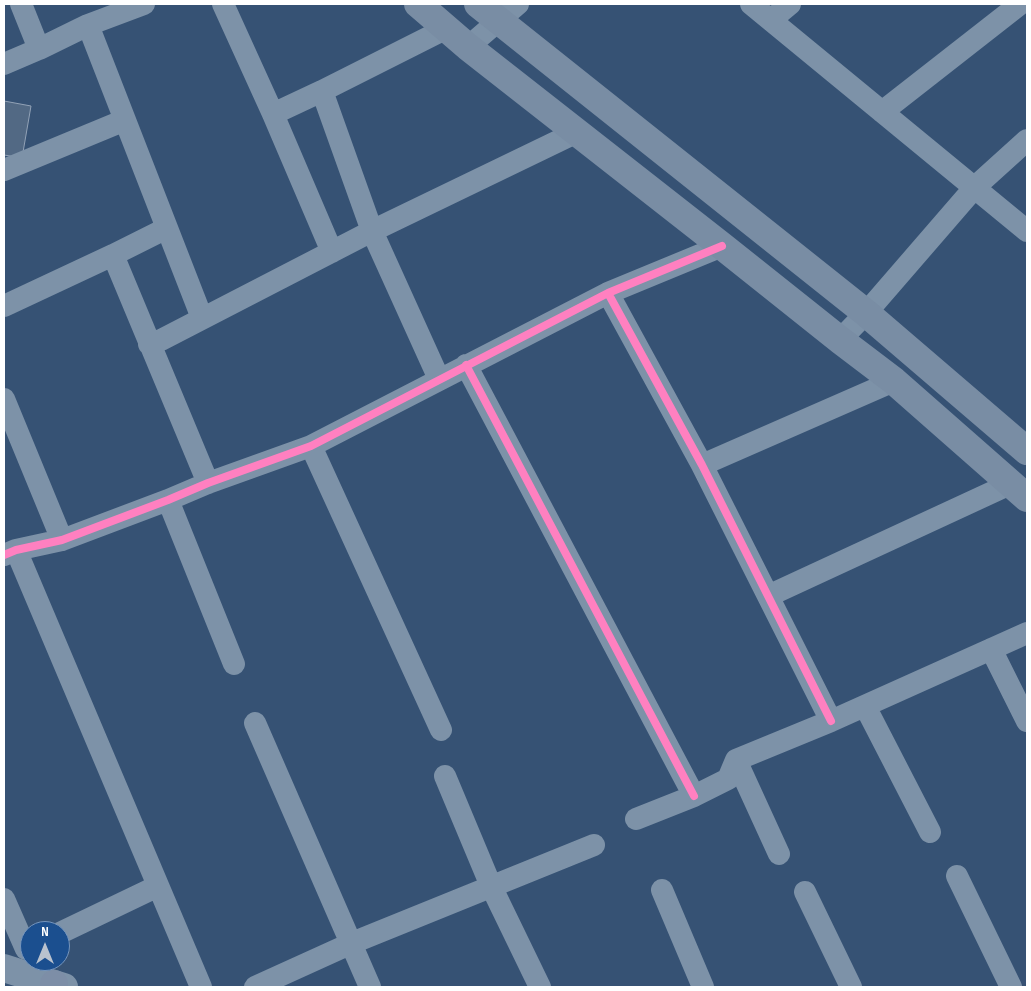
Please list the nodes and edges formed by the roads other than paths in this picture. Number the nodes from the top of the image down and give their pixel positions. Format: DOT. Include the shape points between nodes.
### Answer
graph roads {
  1 [pos="20,4"];
  2 [pos="144,4"];
  3 [pos="223,4"];
  4 [pos="418,4"];
  5 [pos="752,4"];
  6 [pos="790,4"];
  7 [pos="1020,4"];
  8 [pos="498,9"];
  9 [pos="772,19"];
  10 [pos="88,25"];
  11 [pos="447,28"];
  12 [pos="468,47"];
  13 [pos="39,49"];
  14 [pos="4,64"];
  15 [pos="322,92"];
  16 [pos="882,112"];
  17 [pos="273,114"];
  18 [pos="125,120"];
  19 [pos="577,132"];
  20 [pos="1027,140"];
  21 [pos="4,170"];
  22 [pos="975,186"];
  23 [pos="166,228"];
  24 [pos="372,230"];
  25 [pos="1027,231"];
  26 [pos="722,246"];
  27 [pos="332,252"];
  28 [pos="114,255"];
  29 [pos="608,293"];
  30 [pos="4,306"];
  31 [pos="866,312"];
  32 [pos="202,318"];
  33 [pos="840,340"];
  34 [pos="149,344"];
  35 [pos="466,365"];
  36 [pos="440,379"];
  37 [pos="894,381"];
  38 [pos="4,399"];
  39 [pos="311,446"];
  40 [pos="1027,451"];
  41 [pos="702,465"];
  42 [pos="208,483"];
  43 [pos="1019,491"];
  44 [pos="168,500"];
  45 [pos="62,540"];
  46 [pos="10,553"];
  47 [pos="768,596"];
  48 [pos="1027,633"];
  49 [pos="992,649"];
  50 [pos="234,664"];
  51 [pos="865,706"];
  52 [pos="831,721"];
  53 [pos="1027,721"];
  54 [pos="255,723"];
  55 [pos="441,730"];
  56 [pos="736,760"];
  57 [pos="446,776"];
  58 [pos="694,796"];
  59 [pos="636,819"];
  60 [pos="930,832"];
  61 [pos="594,845"];
  62 [pos="779,854"];
  63 [pos="958,876"];
  64 [pos="158,886"];
  65 [pos="491,886"];
  66 [pos="662,890"];
  67 [pos="805,892"];
  68 [pos="4,899"];
  69 [pos="70,928"];
  70 [pos="20,932"];
  71 [pos="352,943"];
  72 [pos="20,953"];
  73 [pos="4,962"];
  74 [pos="4,968"];
  75 [pos="57,986"];
  76 [pos="201,987"];
  77 [pos="255,987"];
  78 [pos="370,987"];
  79 [pos="540,987"];
  80 [pos="702,987"];
  81 [pos="851,987"];
  82 [pos="1011,987"];
  1 -- 13 [label="street"];
  2 -- 10 [label="street"];
  3 -- 17 [label="street"];
  4 -- 11 [label="main road"];
  5 -- 9 [label="street"];
  6 -- 9 [label="street"];
  7 -- 16 [label="street"];
  8 -- 12 [label="street"];
  8 -- 31 [label="main road"];
  9 -- 16 [label="street"];
  10 -- 13 [label="street"];
  10 -- 18 [label="street"];
  11 -- 12 [label="main road"];
  11 -- 15 [label="street"];
  12 -- 19 [label="main road"];
  13 -- 14 [label="street"];
  15 -- 17 [label="street"];
  15 -- 24 [label="street"];
  16 -- 22 [label="street"];
  17 -- 27 [label="street"];
  18 -- 21 [label="street"];
  18 -- 23 [label="street"];
  19 -- 24 [label="street"];
  19 -- 26 [label="main road"];
  20 -- 22 [label="street"];
  22 -- 25 [label="street"];
  22 -- 31 [label="street"];
  23 -- 28 [label="street"];
  23 -- 32 [label="street"];
  24 -- 27 [label="street"];
  24 -- 36 [label="street"];
  26 -- 29 [label="street"];
  26 -- 33 [label="main road"];
  27 -- 32 [label="street"];
  28 -- 30 [label="street"];
  28 -- 34 [label="street"];
  29 -- 35 [label="street"];
  29 -- 41 [label="street"];
  31 -- 33 [label="street"];
  31 -- 40 [label="main road"];
  32 -- 34 [label="street"];
  33 -- 37 [label="main road"];
  34 -- 42 [label="street"];
  35 -- 36 [label="street"];
  35 -- 58 [label="street"];
  36 -- 39 [label="street"];
  37 -- 41 [label="street"];
  37 -- 43 [label="main road"];
  38 -- 45 [label="street"];
  39 -- 42 [label="street"];
  39 -- 55 [label="street"];
  41 -- 47 [label="street"];
  42 -- 44 [label="street"];
  43 -- 47 [label="street"];
  44 -- 45 [label="street"];
  44 -- 50 [label="street"];
  45 -- 46 [label="street"];
  46 -- 64 [label="street"];
  47 -- 52 [label="street"];
  48 -- 49 [label="street"];
  49 -- 51 [label="street"];
  49 -- 53 [label="street"];
  51 -- 52 [label="street"];
  51 -- 60 [label="street"];
  52 -- 56 [label="street"];
  54 -- 71 [label="street"];
  56 -- 58 [label="street" via="728,779"];
  56 -- 62 [label="street"];
  57 -- 65 [label="street"];
  58 -- 59 [label="street"];
  61 -- 65 [label="street"];
  63 -- 82 [label="street"];
  64 -- 69 [label="street"];
  64 -- 76 [label="street"];
  65 -- 71 [label="street"];
  65 -- 79 [label="street"];
  66 -- 80 [label="street"];
  67 -- 81 [label="street"];
  68 -- 70 [label="street"];
  71 -- 77 [label="street"];
  71 -- 78 [label="street"];
  72 -- 73 [label="street"];
  74 -- 75 [label="street"];
}
